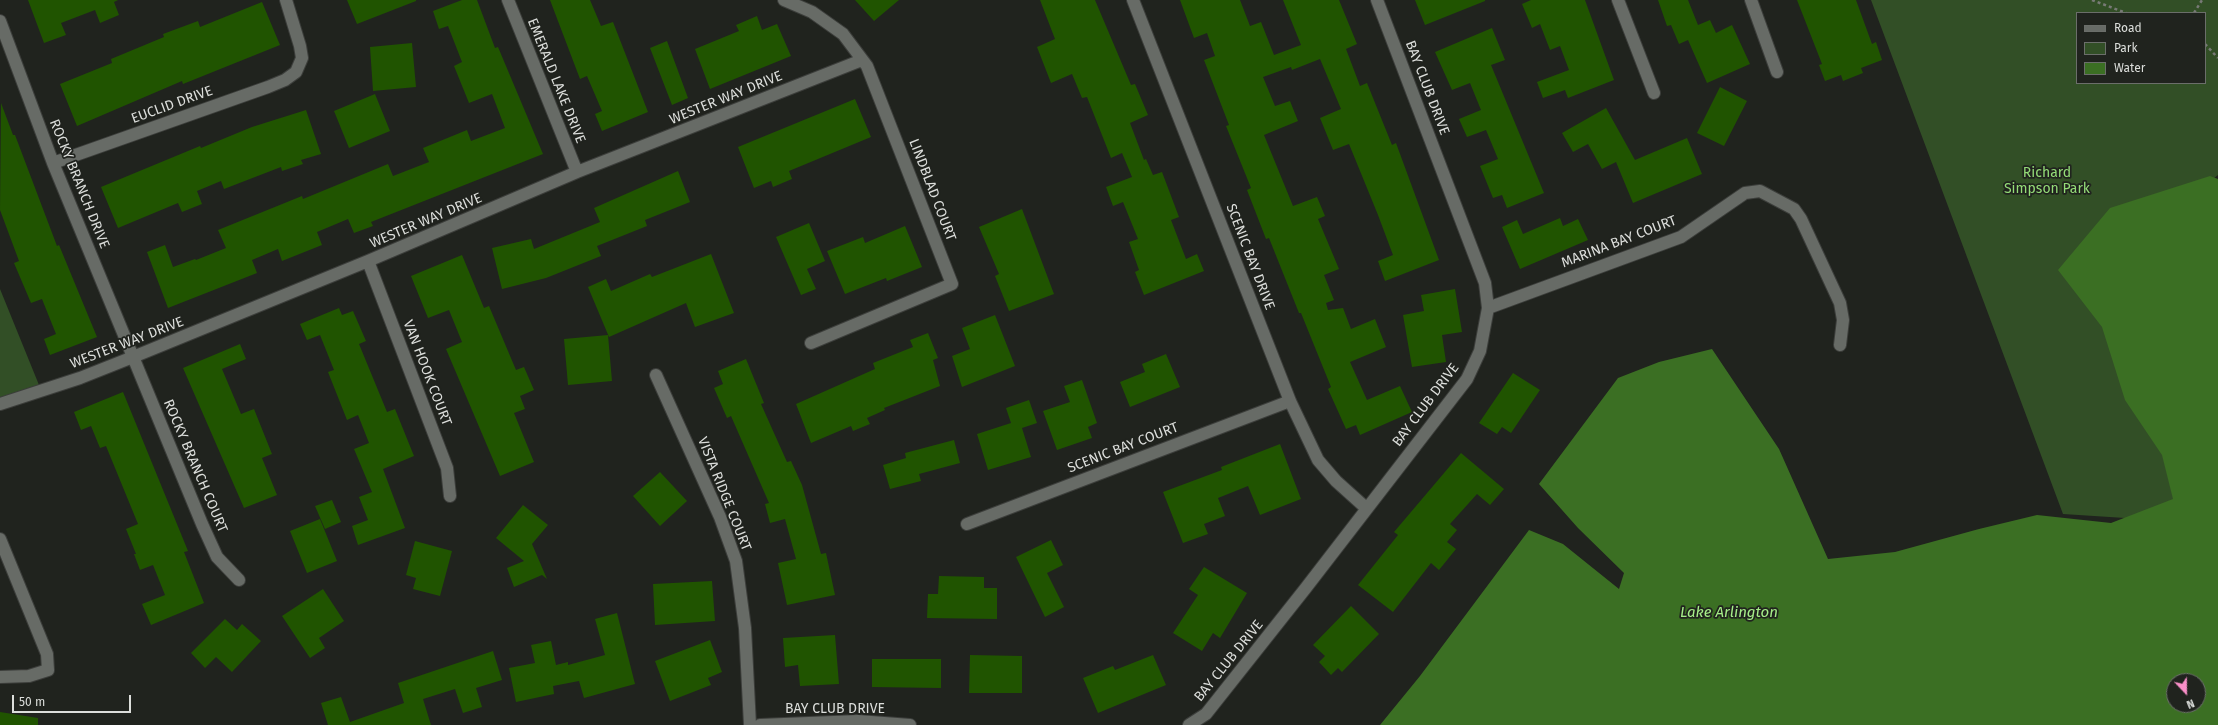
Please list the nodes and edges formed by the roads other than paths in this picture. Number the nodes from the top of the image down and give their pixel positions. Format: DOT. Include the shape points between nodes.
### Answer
graph roads {
  1 [pos="286,0"];
  2 [pos="508,0"];
  3 [pos="784,0"];
  4 [pos="1133,0"];
  5 [pos="1376,0"];
  6 [pos="1618,0"];
  7 [pos="1751,0"];
  8 [pos="0,21"];
  9 [pos="862,60"];
  10 [pos="1776,72"];
  11 [pos="1654,93"];
  12 [pos="53,163"];
  13 [pos="577,172"];
  14 [pos="368,262"];
  15 [pos="1488,308"];
  16 [pos="811,342"];
  17 [pos="1840,345"];
  18 [pos="133,357"];
  19 [pos="656,375"];
  20 [pos="1290,401"];
  21 [pos="0,404"];
  22 [pos="450,496"];
  23 [pos="1366,508"];
  24 [pos="967,524"];
  25 [pos="0,539"];
  26 [pos="239,580"];
  27 [pos="0,677"];
  28 [pos="750,725"];
  29 [pos="760,725"];
  30 [pos="910,725"];
  31 [pos="1189,725"];
  1 -- 12 [label="street, EUCLID DRIVE" via="302,58 299,68 285,80"];
  2 -- 13 [label="street, EMERALD LAKE DRIVE"];
  3 -- 9 [label="street, LINDBLAD COURT" via="812,12 843,34"];
  4 -- 20 [label="street, SCENIC BAY DRIVE"];
  5 -- 15 [label="street, BAY CLUB DRIVE" via="1485,283"];
  6 -- 11 [label="street"];
  7 -- 10 [label="street"];
  8 -- 12 [label="street, ROCKY BRANCH DRIVE"];
  9 -- 13 [label="street, WESTER WAY DRIVE"];
  9 -- 16 [label="street, LINDBLAD COURT" via="867,66 952,284"];
  12 -- 18 [label="street, ROCKY BRANCH DRIVE"];
  13 -- 14 [label="street, WESTER WAY DRIVE"];
  14 -- 18 [label="street, WESTER WAY DRIVE"];
  14 -- 22 [label="street, VAN HOOK COURT" via="447,468"];
  15 -- 17 [label="street, MARINA BAY COURT" via="1681,237 1745,193 1760,191 1794,209 1801,219 1840,303 1843,320"];
  15 -- 23 [label="street, BAY CLUB DRIVE" via="1480,351 1467,379"];
  18 -- 21 [label="street, WESTER WAY DRIVE" via="80,378"];
  18 -- 26 [label="street, ROCKY BRANCH COURT" via="202,524 218,557"];
  19 -- 28 [label="street, VISTA RIDGE COURT" via="720,517 736,561 745,628"];
  20 -- 23 [label="street, SCENIC BAY DRIVE" via="1318,460 1336,481"];
  20 -- 24 [label="street, SCENIC BAY COURT"];
  23 -- 31 [label="street, BAY CLUB DRIVE" via="1206,714"];
  25 -- 27 [label="street" via="47,654 48,670 29,676"];
  29 -- 30 [label="street, BAY CLUB DRIVE" via="858,721"];
}
